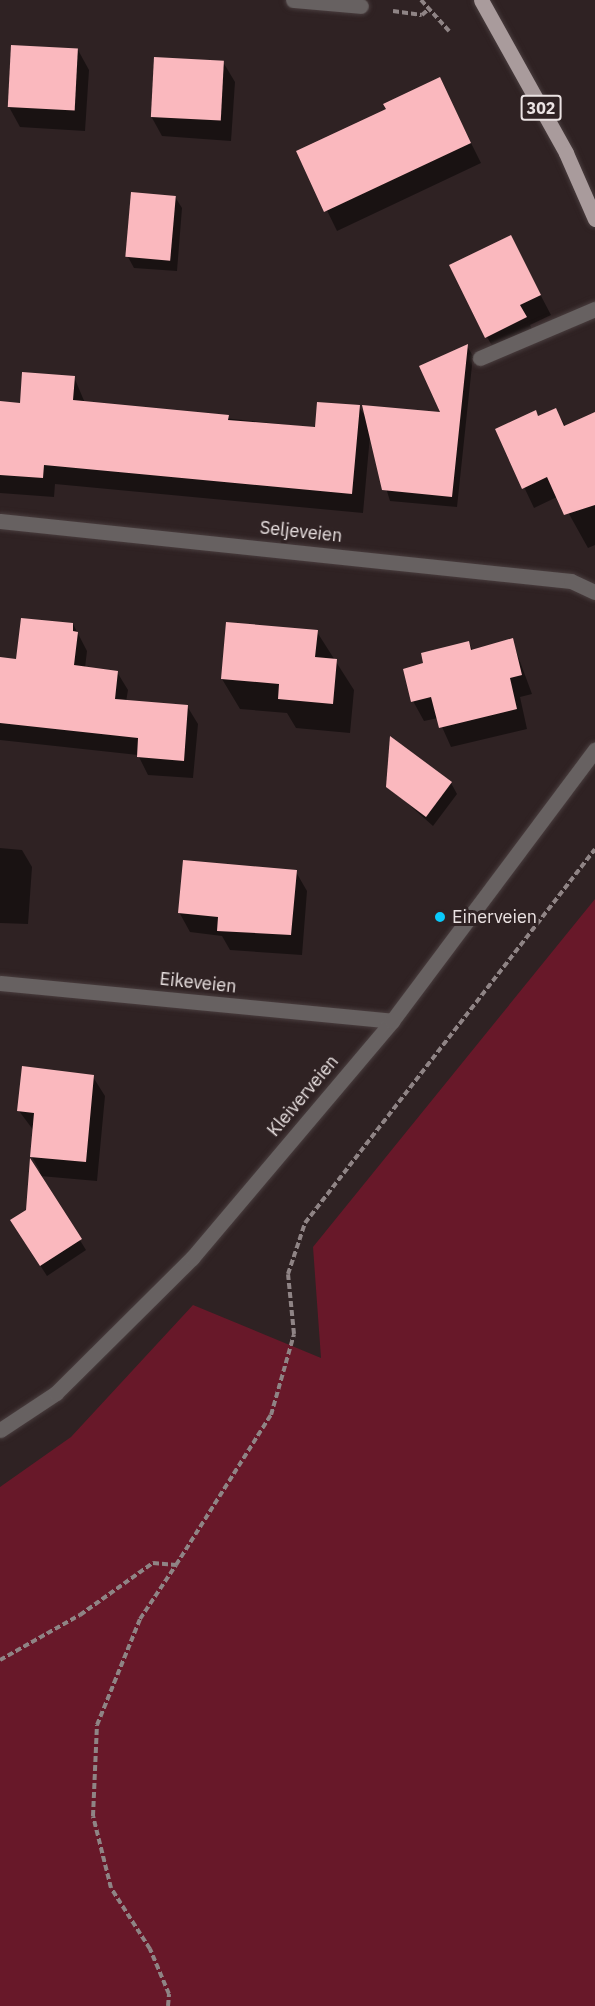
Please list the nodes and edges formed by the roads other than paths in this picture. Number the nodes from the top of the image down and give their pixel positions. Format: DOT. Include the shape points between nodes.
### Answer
graph roads {
  1 [pos="293,0"];
  2 [pos="481,0"];
  3 [pos="361,6"];
  4 [pos="595,219"];
  5 [pos="595,309"];
  6 [pos="480,358"];
  7 [pos="0,521"];
  8 [pos="595,592"];
  9 [pos="595,750"];
  10 [pos="0,983"];
  11 [pos="392,1021"];
  12 [pos="0,1430"];
  1 -- 3 [label="street"];
  2 -- 4 [label="main road, 302" via="566,153"];
  5 -- 6 [label="street"];
  7 -- 8 [label="street, Seljeveien" via="571,581"];
  9 -- 11 [label="street, Kleiverveien"];
  10 -- 11 [label="street, Eikeveien"];
  11 -- 12 [label="street, Kleiverveien" via="192,1258 56,1393"];
}
